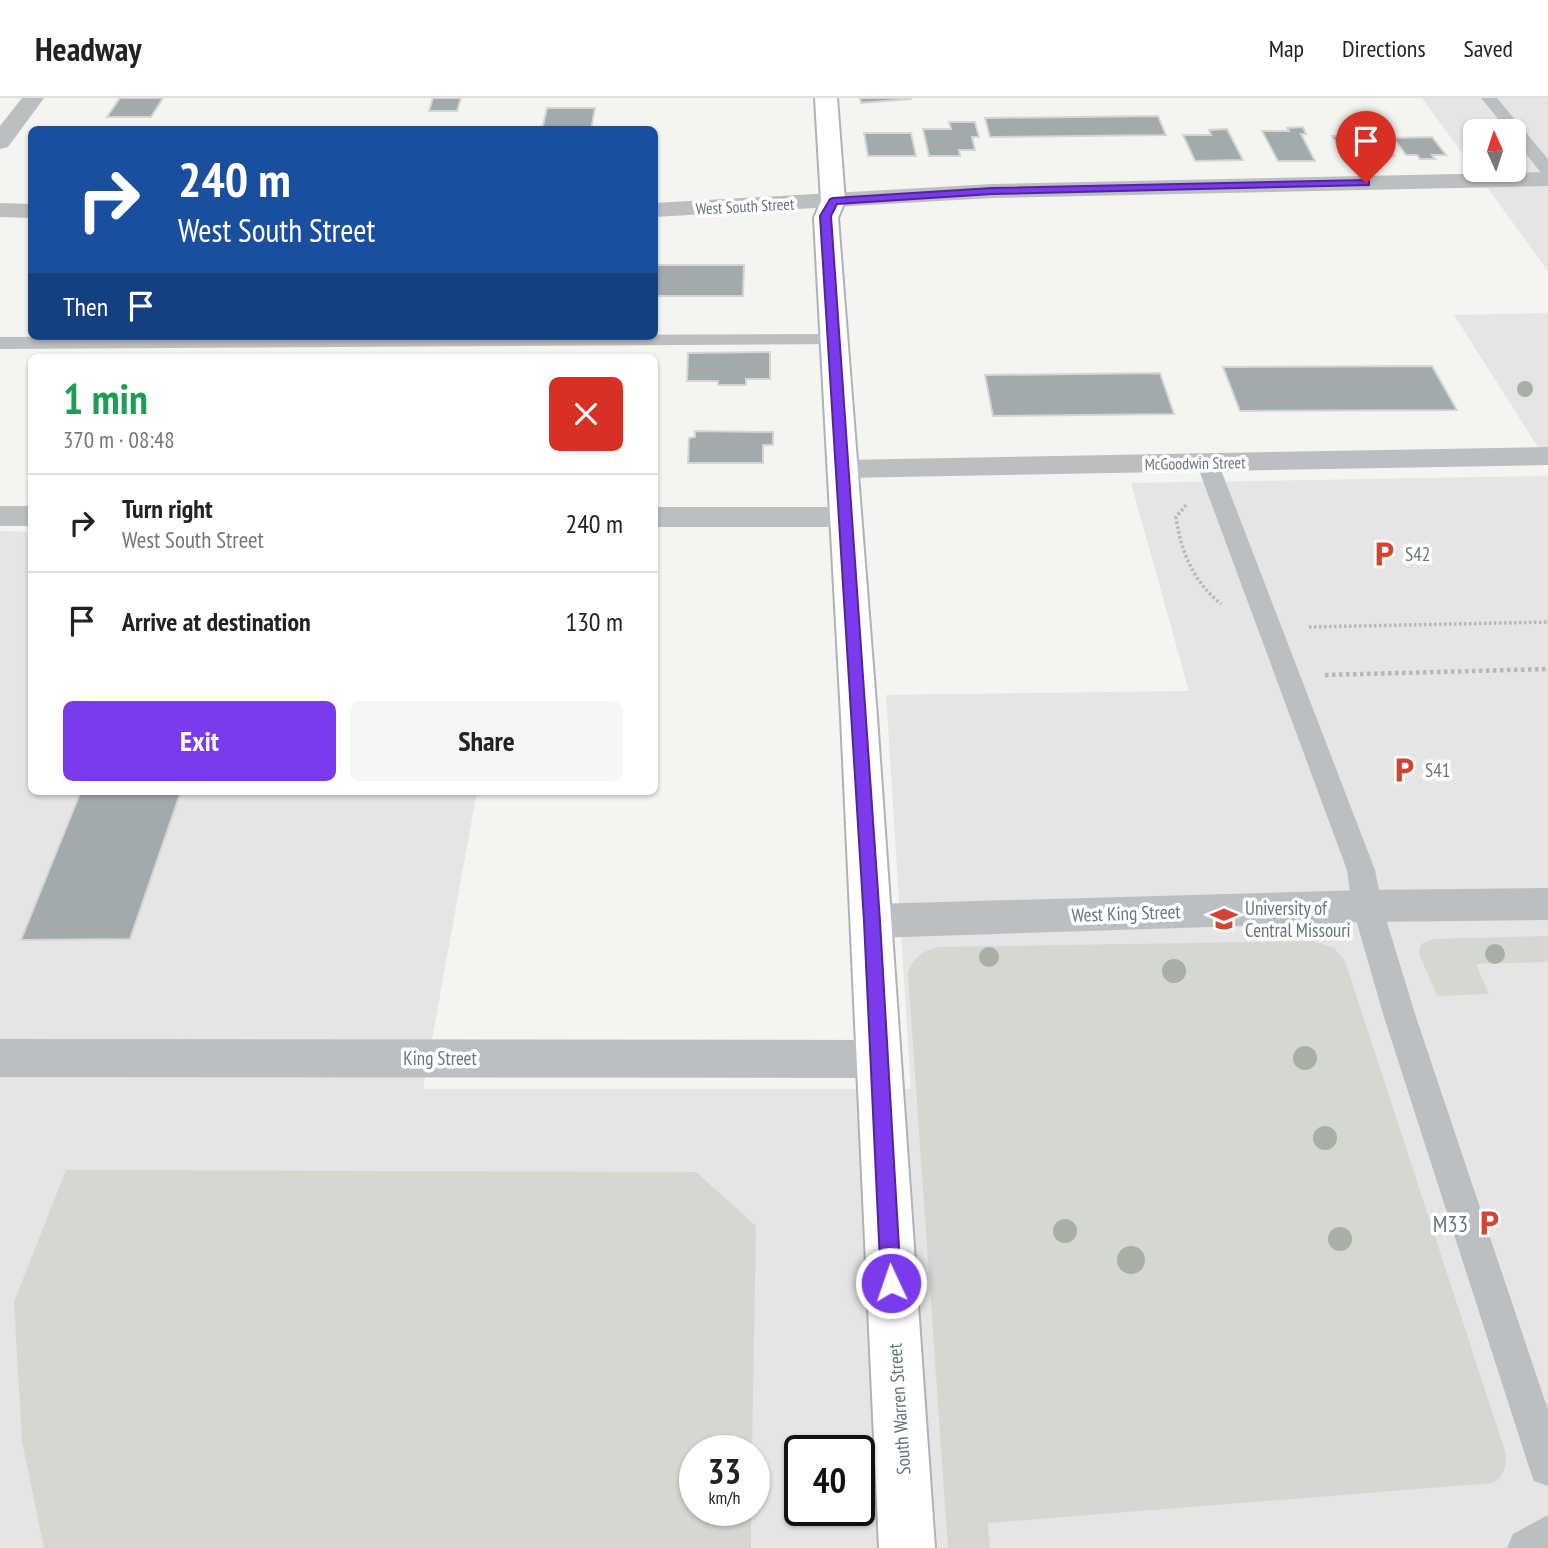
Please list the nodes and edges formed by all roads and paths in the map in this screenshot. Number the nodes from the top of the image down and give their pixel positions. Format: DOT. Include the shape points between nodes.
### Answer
graph roads {
  1 [pos="33,98"];
  2 [pos="825,98"];
  3 [pos="1489,98"];
  4 [pos="0,142"];
  5 [pos="1548,170"];
  6 [pos="1548,179"];
  7 [pos="833,201"];
  8 [pos="0,210"];
  9 [pos="658,210"];
  10 [pos="28,211"];
  11 [pos="835,340"];
  12 [pos="0,342"];
  13 [pos="1548,456"];
  14 [pos="1207,463"];
  15 [pos="842,468"];
  16 [pos="0,516"];
  17 [pos="28,516"];
  18 [pos="658,517"];
  19 [pos="845,517"];
  20 [pos="1548,622"];
  21 [pos="1268,628"];
  22 [pos="1548,669"];
  23 [pos="1286,676"];
  24 [pos="1548,904"];
  25 [pos="1367,906"];
  26 [pos="872,921"];
  27 [pos="0,1058"];
  28 [pos="880,1059"];
  29 [pos="1548,1467"];
  30 [pos="1548,1535"];
  31 [pos="907,1548"];
  32 [pos="1527,1548"];
  1 -- 4 [label="street"];
  2 -- 7 [label="street, South Warren Street"];
  3 -- 5 [label="lane"];
  6 -- 7 [label="street, West South Street" via="992,191"];
  7 -- 9 [label="street, West South Street"];
  7 -- 11 [label="street, South Warren Street" via="825,218"];
  8 -- 10 [label="street"];
  11 -- 12 [label="lane"];
  11 -- 15 [label="street, South Warren Street"];
  13 -- 14 [label="street, McGoodwin Street"];
  14 -- 15 [label="street, McGoodwin Street"];
  14 -- 21 [label="lane"];
  15 -- 19 [label="street, South Warren Street"];
  16 -- 17 [label="street"];
  18 -- 19 [label="street"];
  19 -- 26 [label="street, South Warren Street"];
  20 -- 21 [label="path"];
  21 -- 23 [label="lane"];
  22 -- 23 [label="path"];
  23 -- 25 [label="lane" via="1361,870"];
  24 -- 25 [label="street, West King Street"];
  25 -- 26 [label="street, West King Street"];
  25 -- 29 [label="lane"];
  26 -- 28 [label="street, South Warren Street"];
  27 -- 28 [label="street, King Street"];
  28 -- 31 [label="street, South Warren Street"];
  30 -- 32 [label="lane"];
}
